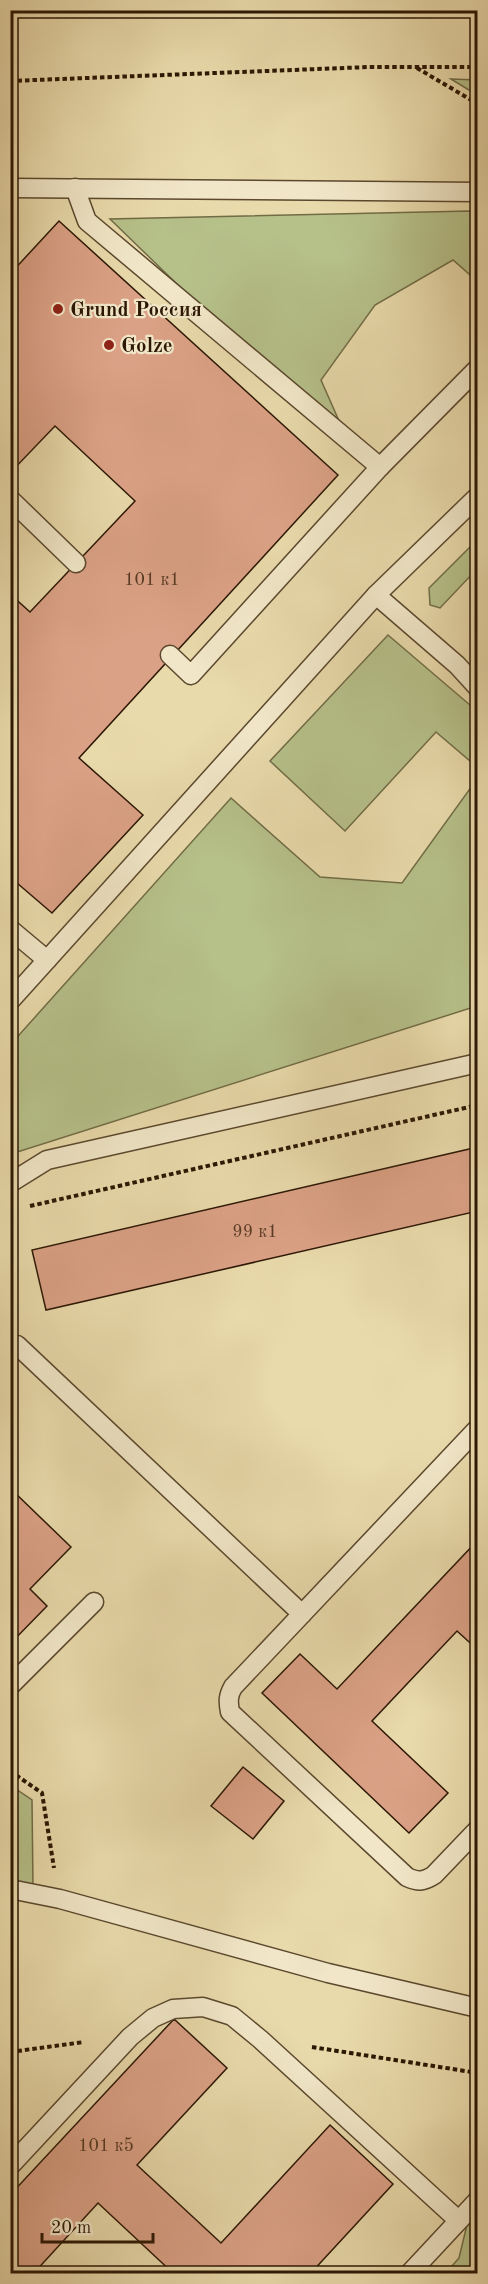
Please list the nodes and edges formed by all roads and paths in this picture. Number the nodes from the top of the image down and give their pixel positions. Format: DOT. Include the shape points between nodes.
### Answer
graph roads {
  1 [pos="416,67"];
  2 [pos="477,67"];
  3 [pos="10,81"];
  4 [pos="477,104"];
  5 [pos="10,188"];
  6 [pos="75,188"];
  7 [pos="477,192"];
  8 [pos="477,368"];
  9 [pos="380,467"];
  10 [pos="477,495"];
  11 [pos="10,500"];
  12 [pos="76,563"];
  13 [pos="376,595"];
  14 [pos="170,656"];
  15 [pos="477,688"];
  16 [pos="10,929"];
  17 [pos="47,960"];
  18 [pos="10,1001"];
  19 [pos="477,1063"];
  20 [pos="477,1105"];
  21 [pos="10,1183"];
  22 [pos="22,1208"];
  23 [pos="13,1343"];
  24 [pos="477,1428"];
  25 [pos="94,1602"];
  26 [pos="302,1614"];
  27 [pos="10,1686"];
  28 [pos="10,1771"];
  29 [pos="477,1829"];
  30 [pos="10,1889"];
  31 [pos="60,1899"];
  32 [pos="477,2008"];
  33 [pos="130,2037"];
  34 [pos="306,2046"];
  35 [pos="10,2052"];
  36 [pos="477,2073"];
  37 [pos="10,2166"];
  38 [pos="477,2200"];
  39 [pos="458,2220"];
  40 [pos="409,2274"];
  1 -- 2 [label="path"];
  1 -- 3 [label="path"];
  1 -- 4 [label="path"];
  5 -- 6 [label="lane"];
  6 -- 7 [label="lane"];
  6 -- 9 [label="lane" via="87,221"];
  8 -- 9 [label="lane"];
  9 -- 14 [label="lane" via="191,675"];
  10 -- 13 [label="lane"];
  11 -- 12 [label="lane"];
  13 -- 15 [label="lane"];
  13 -- 17 [label="lane"];
  16 -- 17 [label="lane"];
  17 -- 18 [label="lane"];
  19 -- 21 [label="lane" via="47,1160"];
  20 -- 22 [label="path"];
  23 -- 26 [label="lane"];
  24 -- 26 [label="lane"];
  25 -- 27 [label="lane"];
  26 -- 29 [label="lane" via="233,1687 229,1695 230,1712 407,1877 417,1882 434,1875"];
  28 -- 31 [label="path" via="42,1793"];
  30 -- 31 [label="lane"];
  31 -- 32 [label="lane" via="328,1973"];
  33 -- 35 [label="path"];
  33 -- 37 [label="lane"];
  33 -- 39 [label="lane" via="153,2018 173,2009 203,2007 232,2016"];
  34 -- 36 [label="path"];
  38 -- 39 [label="lane"];
  39 -- 40 [label="lane"];
}
